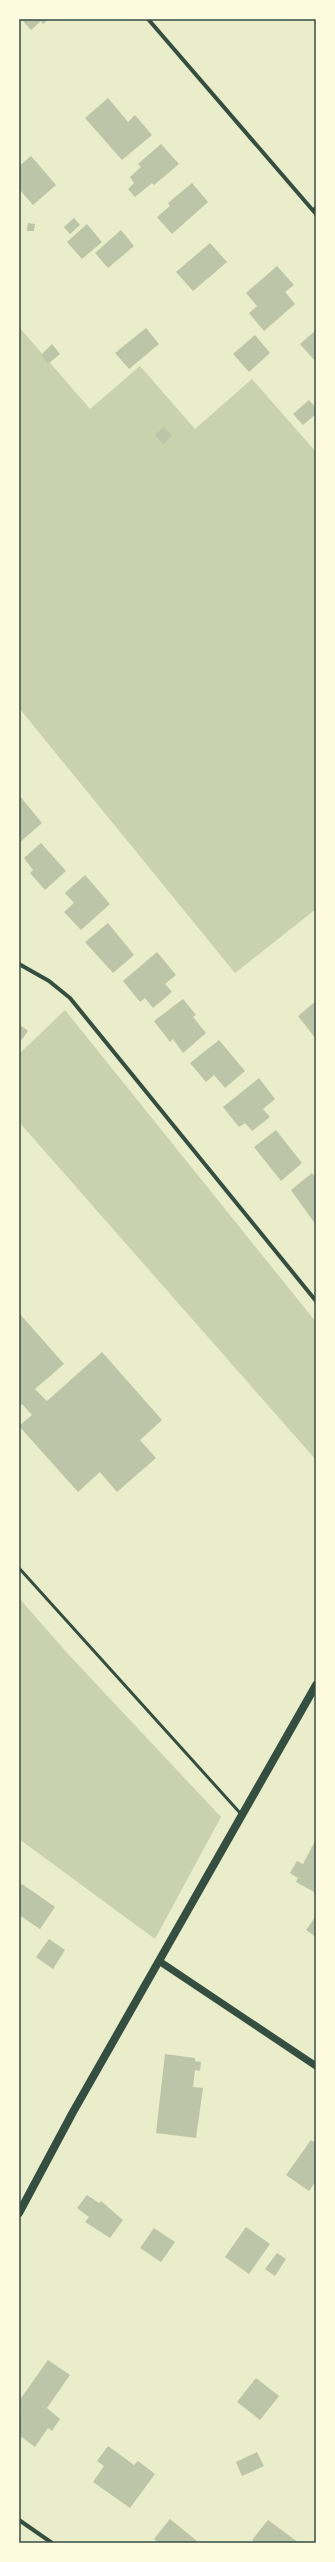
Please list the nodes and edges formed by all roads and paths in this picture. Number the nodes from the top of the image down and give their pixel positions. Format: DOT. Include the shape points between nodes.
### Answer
graph roads {
  1 [pos="148,19"];
  2 [pos="315,211"];
  3 [pos="19,964"];
  4 [pos="316,1301"];
  5 [pos="19,1568"];
  6 [pos="316,1685"];
  7 [pos="242,1815"];
  8 [pos="159,1961"];
  9 [pos="316,2066"];
  10 [pos="19,2213"];
  11 [pos="19,2520"];
  12 [pos="52,2543"];
  1 -- 2 [label="street"];
  3 -- 4 [label="street" via="50,981 70,998"];
  5 -- 7 [label="lane"];
  6 -- 7 [label="main road"];
  7 -- 8 [label="main road"];
  8 -- 9 [label="street"];
  8 -- 10 [label="main road"];
  11 -- 12 [label="street"];
}
